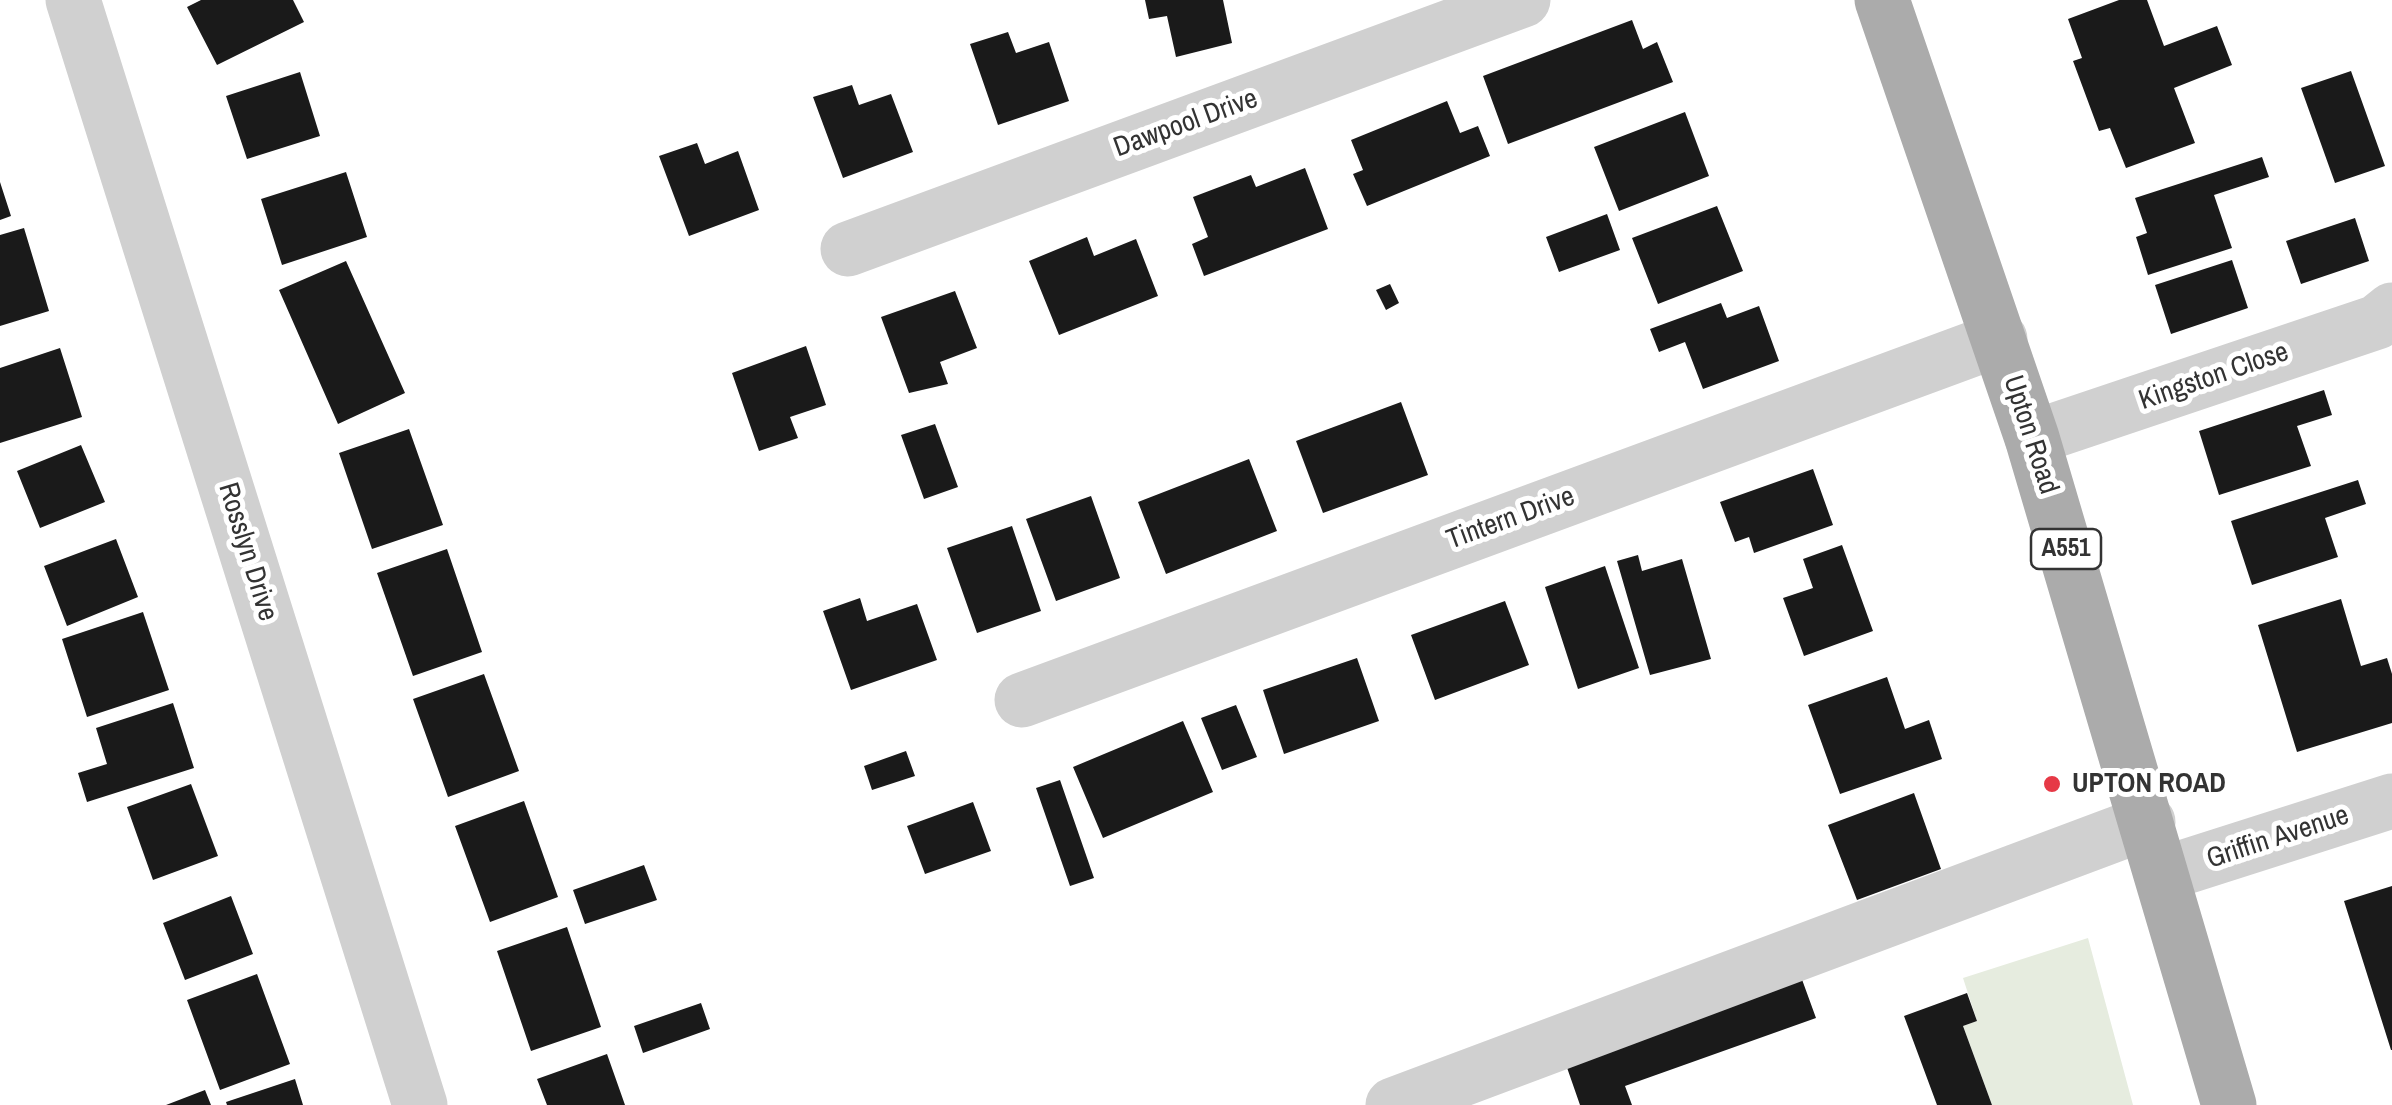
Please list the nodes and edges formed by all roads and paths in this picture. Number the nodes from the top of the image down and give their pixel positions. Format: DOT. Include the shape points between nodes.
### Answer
graph roads {
  1 [pos="73,0"];
  2 [pos="1523,0"];
  3 [pos="1882,0"];
  4 [pos="848,249"];
  5 [pos="2392,310"];
  6 [pos="2000,338"];
  7 [pos="2032,438"];
  8 [pos="1022,700"];
  9 [pos="2392,802"];
  10 [pos="2148,822"];
  11 [pos="2163,874"];
  12 [pos="420,1105"];
  13 [pos="1393,1105"];
  14 [pos="2230,1105"];
  1 -- 12 [label="street, Rosslyn Drive"];
  2 -- 4 [label="street, Dawpool Drive"];
  3 -- 6 [label="main road, Upton Road / A551"];
  5 -- 7 [label="street, Kingston Close" via="2377,322"];
  6 -- 7 [label="main road, Upton Road / A551"];
  6 -- 8 [label="street, Tintern Drive"];
  7 -- 10 [label="main road, Upton Road / A551"];
  9 -- 11 [label="street, Griffin Avenue"];
  10 -- 11 [label="main road, Upton Road / A551"];
  10 -- 13 [label="street"];
  11 -- 14 [label="main road, Upton Road / A551"];
}
